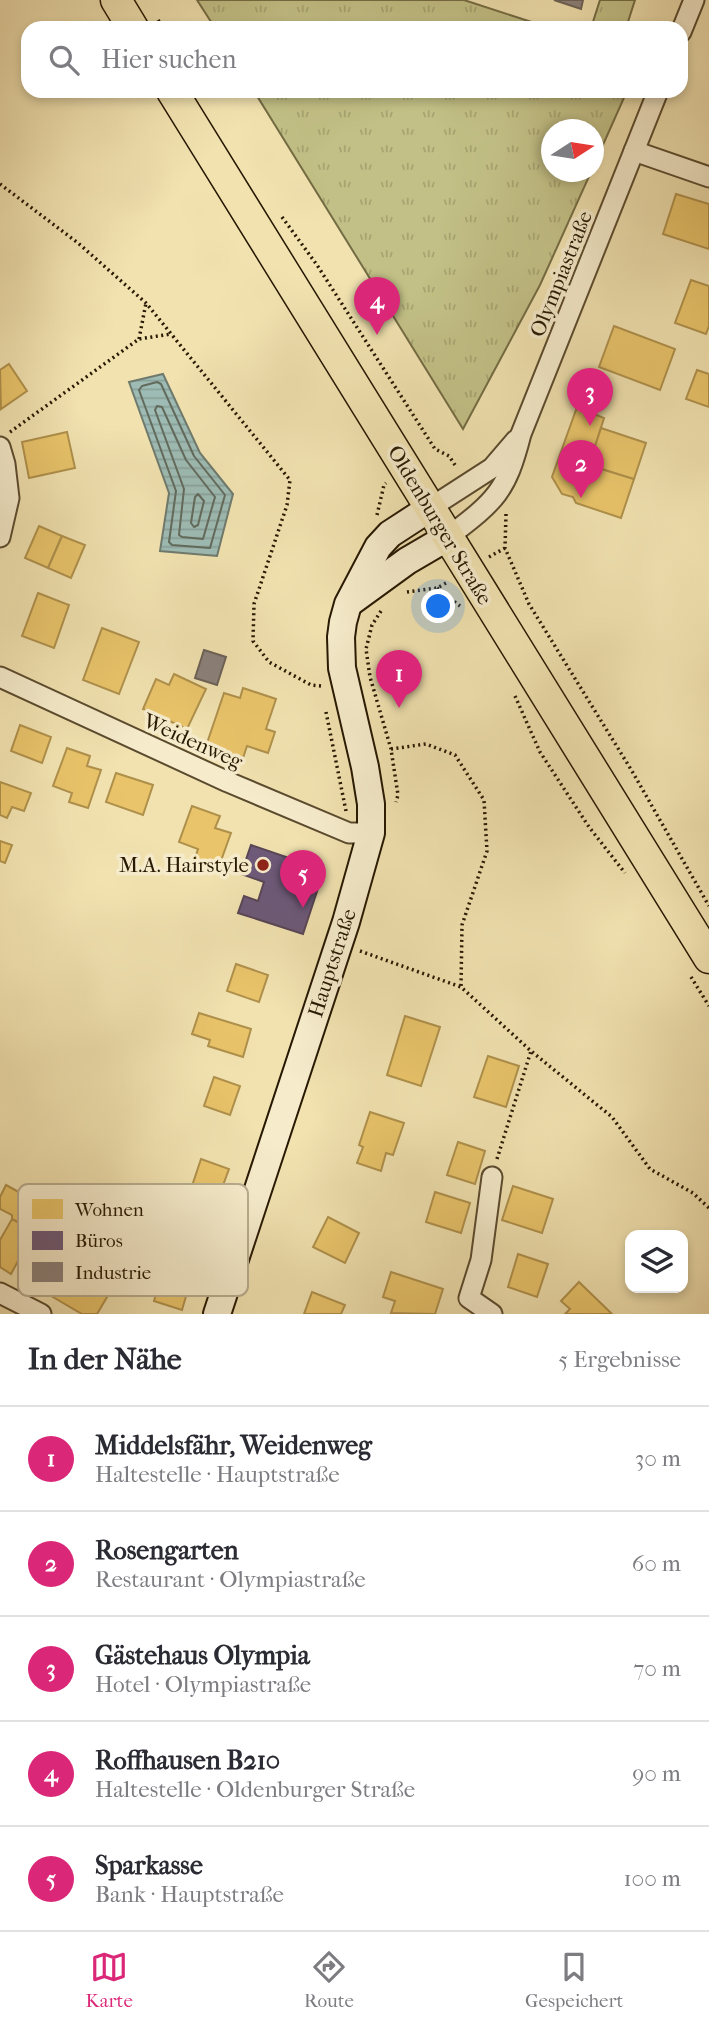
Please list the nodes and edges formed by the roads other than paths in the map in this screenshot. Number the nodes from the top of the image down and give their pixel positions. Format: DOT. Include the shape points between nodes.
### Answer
graph roads {
  1 [pos="116,0"];
  2 [pos="694,0"];
  3 [pos="129,21"];
  4 [pos="685,21"];
  5 [pos="176,98"];
  6 [pos="655,98"];
  7 [pos="634,151"];
  8 [pos="709,177"];
  9 [pos="521,434"];
  10 [pos="0,447"];
  11 [pos="430,508"];
  12 [pos="0,537"];
  13 [pos="448,537"];
  14 [pos="348,604"];
  15 [pos="0,677"];
  16 [pos="360,833"];
  17 [pos="698,965"];
  18 [pos="492,1177"];
  19 [pos="248,1220"];
  20 [pos="0,1293"];
  21 [pos="223,1296"];
  22 [pos="466,1306"];
  23 [pos="41,1314"];
  24 [pos="217,1314"];
  25 [pos="492,1314"];
  1 -- 3 [label="main road"];
  2 -- 4 [label="street"];
  5 -- 11 [label="main road, Oldenburger Straße"];
  6 -- 7 [label="street, Olympiastraße"];
  7 -- 8 [label="street"];
  7 -- 9 [label="street, Olympiastraße"];
  9 -- 11 [label="street, Olympiastraße" via="492,468"];
  9 -- 13 [label="street, Olympiastraße" via="507,479 491,504"];
  10 -- 12 [label="street" via="9,498"];
  11 -- 13 [label="main road, Oldenburger Straße"];
  11 -- 14 [label="street, Hauptstraße" via="378,547"];
  13 -- 14 [label="street"];
  13 -- 17 [label="main road, Oldenburger Straße"];
  14 -- 16 [label="street, Hauptstraße" via="341,638 342,667 371,804"];
  15 -- 16 [label="street, Weidenweg" via="228,782"];
  16 -- 19 [label="street, Hauptstraße" via="346,922"];
  18 -- 22 [label="street" via="481,1260"];
  20 -- 23 [label="street"];
  21 -- 24 [label="street, Hauptstraße"];
  22 -- 25 [label="street"];
}
